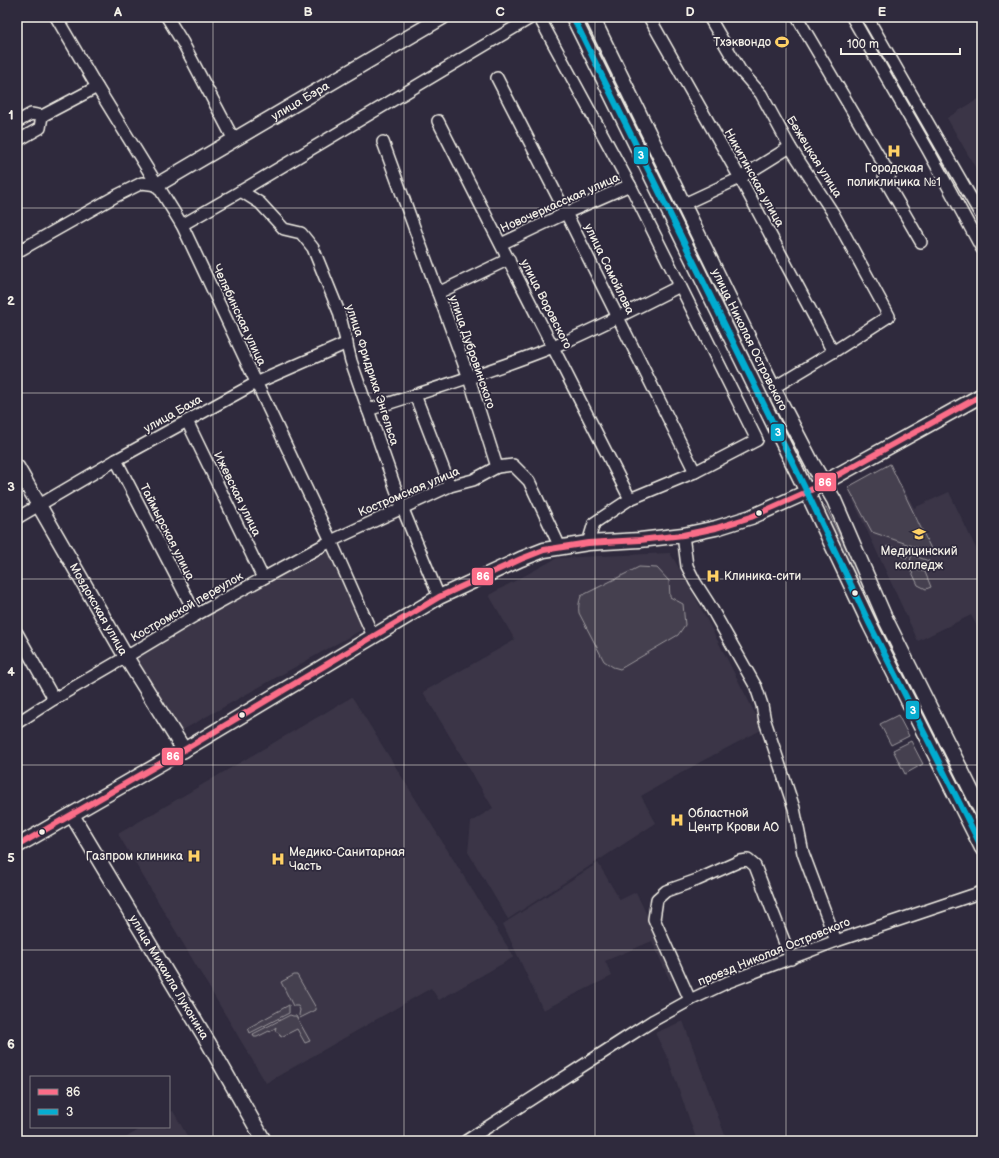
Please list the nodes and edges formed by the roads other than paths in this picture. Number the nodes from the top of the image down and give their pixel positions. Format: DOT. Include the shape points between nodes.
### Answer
graph roads {
  1 [pos="56,17"];
  2 [pos="167,17"];
  3 [pos="443,17"];
  4 [pos="532,17"];
  5 [pos="539,17"];
  6 [pos="572,17"];
  7 [pos="649,17"];
  8 [pos="709,17"];
  9 [pos="797,17"];
  10 [pos="852,17"];
  11 [pos="867,17"];
  12 [pos="595,18"];
  13 [pos="497,78"];
  14 [pos="97,87"];
  15 [pos="42,116"];
  16 [pos="438,121"];
  17 [pos="17,122"];
  18 [pos="234,140"];
  19 [pos="17,141"];
  20 [pos="383,142"];
  21 [pos="790,147"];
  22 [pos="740,178"];
  23 [pos="157,185"];
  24 [pos="630,185"];
  25 [pos="241,191"];
  26 [pos="684,204"];
  27 [pos="566,213"];
  28 [pos="982,217"];
  29 [pos="182,225"];
  30 [pos="921,242"];
  31 [pos="501,244"];
  32 [pos="982,249"];
  33 [pos="17,252"];
  34 [pos="509,260"];
  35 [pos="680,286"];
  36 [pos="438,293"];
  37 [pos="618,317"];
  38 [pos="347,343"];
  39 [pos="553,346"];
  40 [pos="833,352"];
  41 [pos="468,378"];
  42 [pos="256,383"];
  43 [pos="774,388"];
  44 [pos="415,395"];
  45 [pos="982,395"];
  46 [pos="368,410"];
  47 [pos="187,421"];
  48 [pos="116,460"];
  49 [pos="17,467"];
  50 [pos="497,467"];
  51 [pos="695,472"];
  52 [pos="823,483"];
  53 [pos="450,486"];
  54 [pos="807,492"];
  55 [pos="630,499"];
  56 [pos="39,505"];
  57 [pos="402,507"];
  58 [pos="17,518"];
  59 [pos="683,535"];
  60 [pos="330,541"];
  61 [pos="588,543"];
  62 [pos="560,547"];
  63 [pos="263,578"];
  64 [pos="439,598"];
  65 [pos="196,615"];
  66 [pos="885,618"];
  67 [pos="870,625"];
  68 [pos="17,633"];
  69 [pos="373,636"];
  70 [pos="126,657"];
  71 [pos="54,699"];
  72 [pos="17,723"];
  73 [pos="184,750"];
  74 [pos="982,812"];
  75 [pos="72,815"];
  76 [pos="17,846"];
  77 [pos="982,848"];
  78 [pos="982,892"];
  79 [pos="836,941"];
  80 [pos="791,959"];
  81 [pos="690,1000"];
  82 [pos="264,1141"];
  83 [pos="466,1141"];
  1 -- 14 [label="street, Челябинская улица"];
  2 -- 18 [label="street"];
  3 -- 18 [label="main road, улица Бэра"];
  4 -- 25 [label="street"];
  5 -- 24 [label="street"];
  6 -- 54 [label="main road, улица Николая Островского"];
  7 -- 22 [label="street, Никитинская улица"];
  8 -- 21 [label="street, Бежецкая улица" via="740,70 761,94"];
  9 -- 30 [label="street" via="887,176"];
  10 -- 32 [label="street"];
  11 -- 28 [label="street"];
  12 -- 26 [label="main road, улица Николая Островского"];
  13 -- 27 [label="street, улица Самойлова"];
  14 -- 15 [label="street"];
  14 -- 23 [label="street, Челябинская улица"];
  15 -- 17 [label="street" via="31,114"];
  15 -- 19 [label="street" via="40,128"];
  16 -- 31 [label="street, улица Воровского"];
  18 -- 23 [label="main road, улица Бэра"];
  20 -- 36 [label="street, улица Дубровинского"];
  21 -- 22 [label="street"];
  21 -- 40 [label="street, Бежецкая улица" via="833,213 890,316"];
  22 -- 26 [label="street"];
  22 -- 40 [label="street, Никитинская улица"];
  23 -- 29 [label="street, Челябинская улица"];
  23 -- 33 [label="street" via="142,183"];
  24 -- 27 [label="street, Новочеркасская улица"];
  24 -- 35 [label="street"];
  25 -- 29 [label="street"];
  25 -- 38 [label="street, улица Фридриха Энгельса" via="260,203 284,229 301,233 313,248 339,312"];
  26 -- 43 [label="main road, улица Николая Островского"];
  27 -- 31 [label="street, Новочеркасская улица"];
  27 -- 37 [label="street, улица Самойлова"];
  29 -- 42 [label="street, Челябинская улица"];
  31 -- 34 [label="street, улица Воровского"];
  34 -- 36 [label="street"];
  34 -- 39 [label="street, улица Воровского"];
  35 -- 37 [label="street"];
  35 -- 51 [label="street" via="757,440"];
  36 -- 41 [label="street, улица Дубровинского"];
  37 -- 39 [label="street"];
  37 -- 51 [label="street, улица Самойлова"];
  38 -- 42 [label="street, улица Баха"];
  38 -- 46 [label="street, улица Фридриха Энгельса"];
  39 -- 41 [label="street"];
  39 -- 55 [label="street, улица Воровского"];
  40 -- 43 [label="street"];
  41 -- 44 [label="street"];
  41 -- 50 [label="street, улица Дубровинского"];
  42 -- 47 [label="street, улица Баха"];
  42 -- 60 [label="street, Челябинская улица"];
  43 -- 52 [label="main road, улица Николая Островского"];
  44 -- 46 [label="street"];
  44 -- 53 [label="street"];
  45 -- 52 [label="main road"];
  46 -- 57 [label="street, улица Фридриха Энгельса"];
  47 -- 48 [label="street, улица Баха"];
  47 -- 63 [label="street, Ижевская улица"];
  48 -- 56 [label="street, улица Баха"];
  48 -- 65 [label="street, Таймырская улица"];
  49 -- 56 [label="main road, Моздокская улица"];
  50 -- 53 [label="street, Костромская улица" via="473,480"];
  50 -- 62 [label="street" via="513,465 529,481"];
  51 -- 55 [label="street"];
  52 -- 54 [label="main road"];
  52 -- 66 [label="main road, улица Николая Островского" via="834,500"];
  53 -- 57 [label="street, Костромская улица"];
  54 -- 59 [label="main road" via="751,518"];
  54 -- 67 [label="main road, улица Николая Островского"];
  55 -- 61 [label="street" via="594,523"];
  56 -- 58 [label="street, улица Баха"];
  56 -- 70 [label="main road, Моздокская улица"];
  57 -- 60 [label="street, Костромская улица"];
  57 -- 64 [label="street, улица Фридриха Энгельса"];
  59 -- 61 [label="main road"];
  59 -- 79 [label="street" via="687,566 756,688 794,808 803,853"];
  60 -- 63 [label="street, Костромской переулок"];
  60 -- 69 [label="street, Челябинская улица"];
  61 -- 62 [label="main road"];
  62 -- 64 [label="main road" via="521,559"];
  63 -- 65 [label="street, Костромской переулок"];
  64 -- 69 [label="main road"];
  65 -- 70 [label="street, Костромской переулок"];
  66 -- 67 [label="main road"];
  66 -- 74 [label="main road, улица Николая Островского"];
  67 -- 77 [label="main road, улица Николая Островского"];
  68 -- 71 [label="street"];
  69 -- 73 [label="main road"];
  70 -- 71 [label="street, Костромской переулок"];
  70 -- 73 [label="main road, Моздокская улица"];
  71 -- 72 [label="street, Костромской переулок"];
  73 -- 75 [label="main road"];
  75 -- 76 [label="main road"];
  75 -- 82 [label="main road, улица Михаила Луконина"];
  78 -- 79 [label="street, проезд Николая Островского"];
  79 -- 80 [label="street, проезд Николая Островского"];
  80 -- 81 [label="street, проезд Николая Островского" via="728,982"];
  80 -- 81 [label="street" via="755,866 748,860 666,891 657,899 654,919"];
  81 -- 83 [label="street, проезд Николая Островского" via="654,1020"];
}
